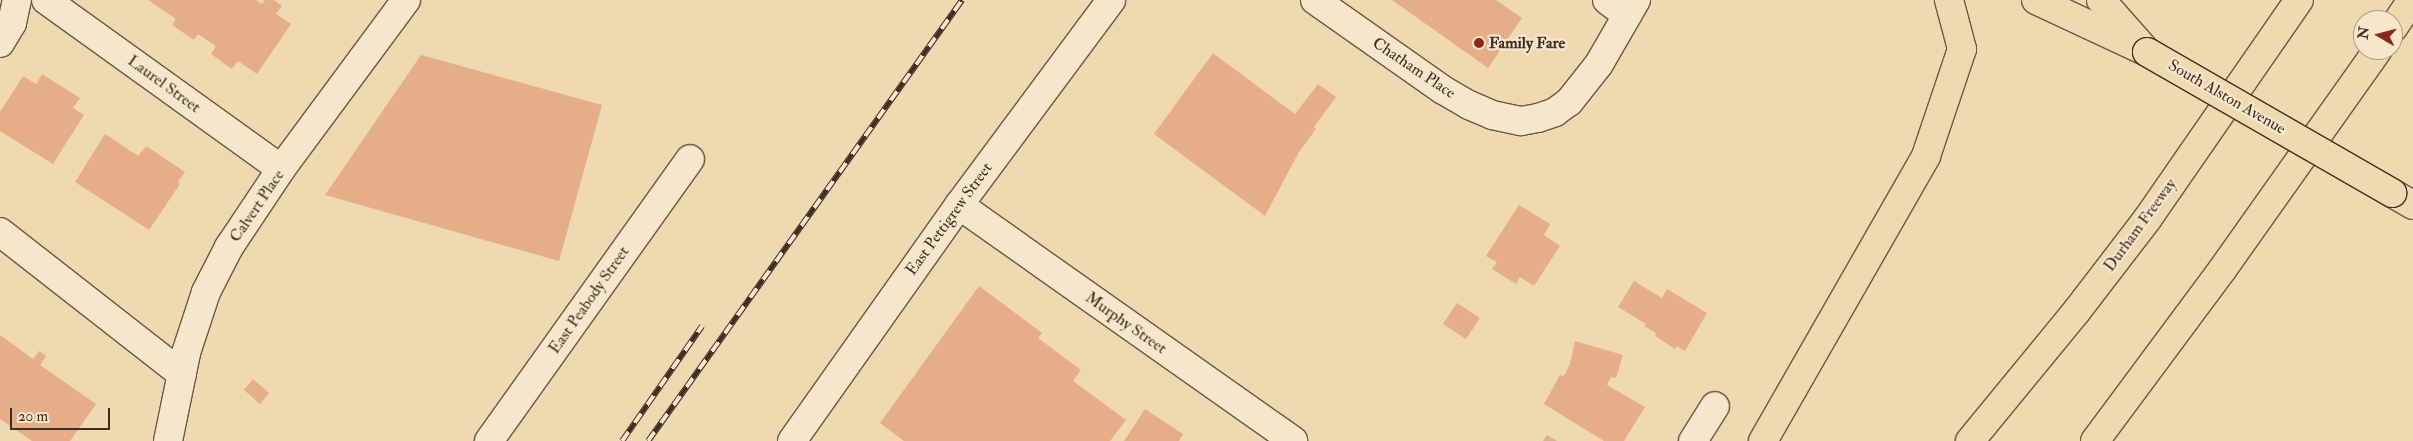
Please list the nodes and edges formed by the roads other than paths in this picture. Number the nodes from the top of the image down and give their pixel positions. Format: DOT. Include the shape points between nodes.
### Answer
graph roads {
  1 [pos="17,0"];
  2 [pos="46,0"];
  3 [pos="1110,0"];
  4 [pos="1315,0"];
  5 [pos="1949,0"];
  6 [pos="2036,0"];
  7 [pos="2101,0"];
  8 [pos="2412,0"];
  9 [pos="402,1"];
  10 [pos="1624,5"];
  11 [pos="2293,6"];
  12 [pos="2403,13"];
  13 [pos="0,43"];
  14 [pos="2147,52"];
  15 [pos="2371,60"];
  16 [pos="690,159"];
  17 [pos="282,169"];
  18 [pos="2403,199"];
  19 [pos="958,205"];
  20 [pos="0,232"];
  21 [pos="182,374"];
  22 [pos="1715,406"];
  23 [pos="168,441"];
  24 [pos="489,441"];
  25 [pos="792,441"];
  26 [pos="1293,441"];
  27 [pos="1693,441"];
  28 [pos="1763,441"];
  29 [pos="1970,441"];
  30 [pos="2095,441"];
  1 -- 13 [label="street" via="12,23"];
  2 -- 17 [label="street, Laurel Street"];
  3 -- 19 [label="street, East Pettigrew Street"];
  4 -- 10 [label="street, Chatham Place" via="1463,102 1492,115 1520,121 1556,112 1569,102 1599,64"];
  5 -- 28 [label="main road" via="1962,49 1926,156"];
  6 -- 14 [label="main road, South Alston Avenue"];
  7 -- 14 [label="main road"];
  8 -- 12 [label="main road"];
  9 -- 17 [label="street, Calvert Place"];
  11 -- 29 [label="main road, Durham Freeway" via="2148,218"];
  14 -- 18 [label="main road, South Alston Avenue, bridge"];
  15 -- 30 [label="main road" via="2222,270"];
  16 -- 24 [label="street, East Peabody Street"];
  17 -- 21 [label="street, Calvert Place" via="229,247 206,292"];
  19 -- 25 [label="street, East Pettigrew Street"];
  19 -- 26 [label="street, Murphy Street"];
  20 -- 21 [label="street"];
  21 -- 23 [label="street, Calvert Place"];
  22 -- 27 [label="street"];
}
